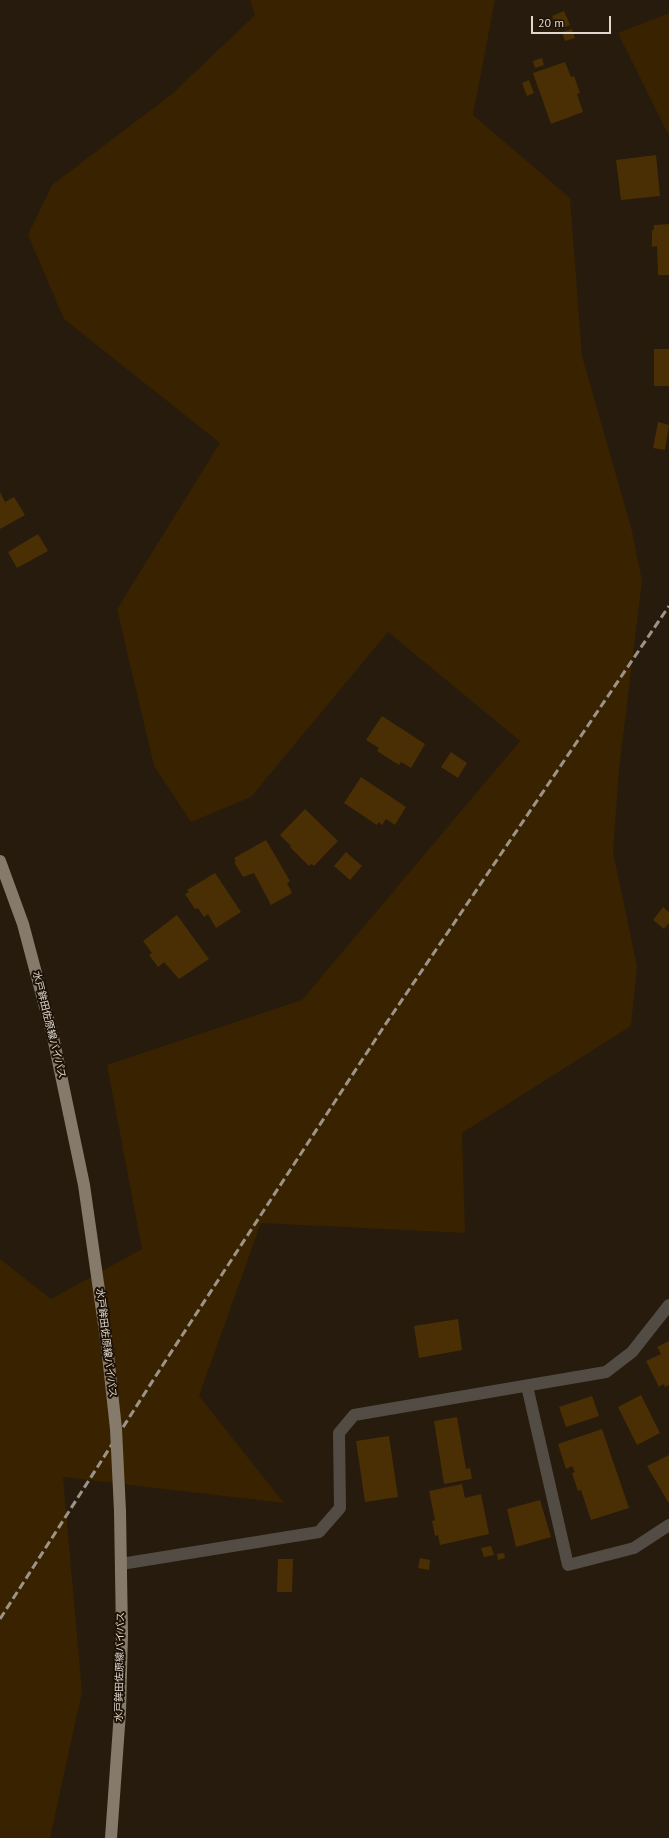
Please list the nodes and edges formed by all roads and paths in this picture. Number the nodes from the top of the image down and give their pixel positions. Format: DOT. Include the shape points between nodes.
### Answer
graph roads {
  1 [pos="0,861"];
  2 [pos="669,1305"];
  3 [pos="527,1386"];
  4 [pos="669,1525"];
  5 [pos="121,1564"];
  6 [pos="110,1838"];
  1 -- 5 [label="main road, 水戸鉾田佐原線バイパス, bridge" via="23,924 53,1037 84,1185 116,1429"];
  2 -- 3 [label="street" via="632,1352 606,1372"];
  3 -- 4 [label="street" via="568,1565 634,1548"];
  3 -- 5 [label="street" via="354,1415 338,1433 340,1508 319,1532"];
  5 -- 6 [label="main road, 水戸鉾田佐原線バイパス" via="120,1712"];
}
